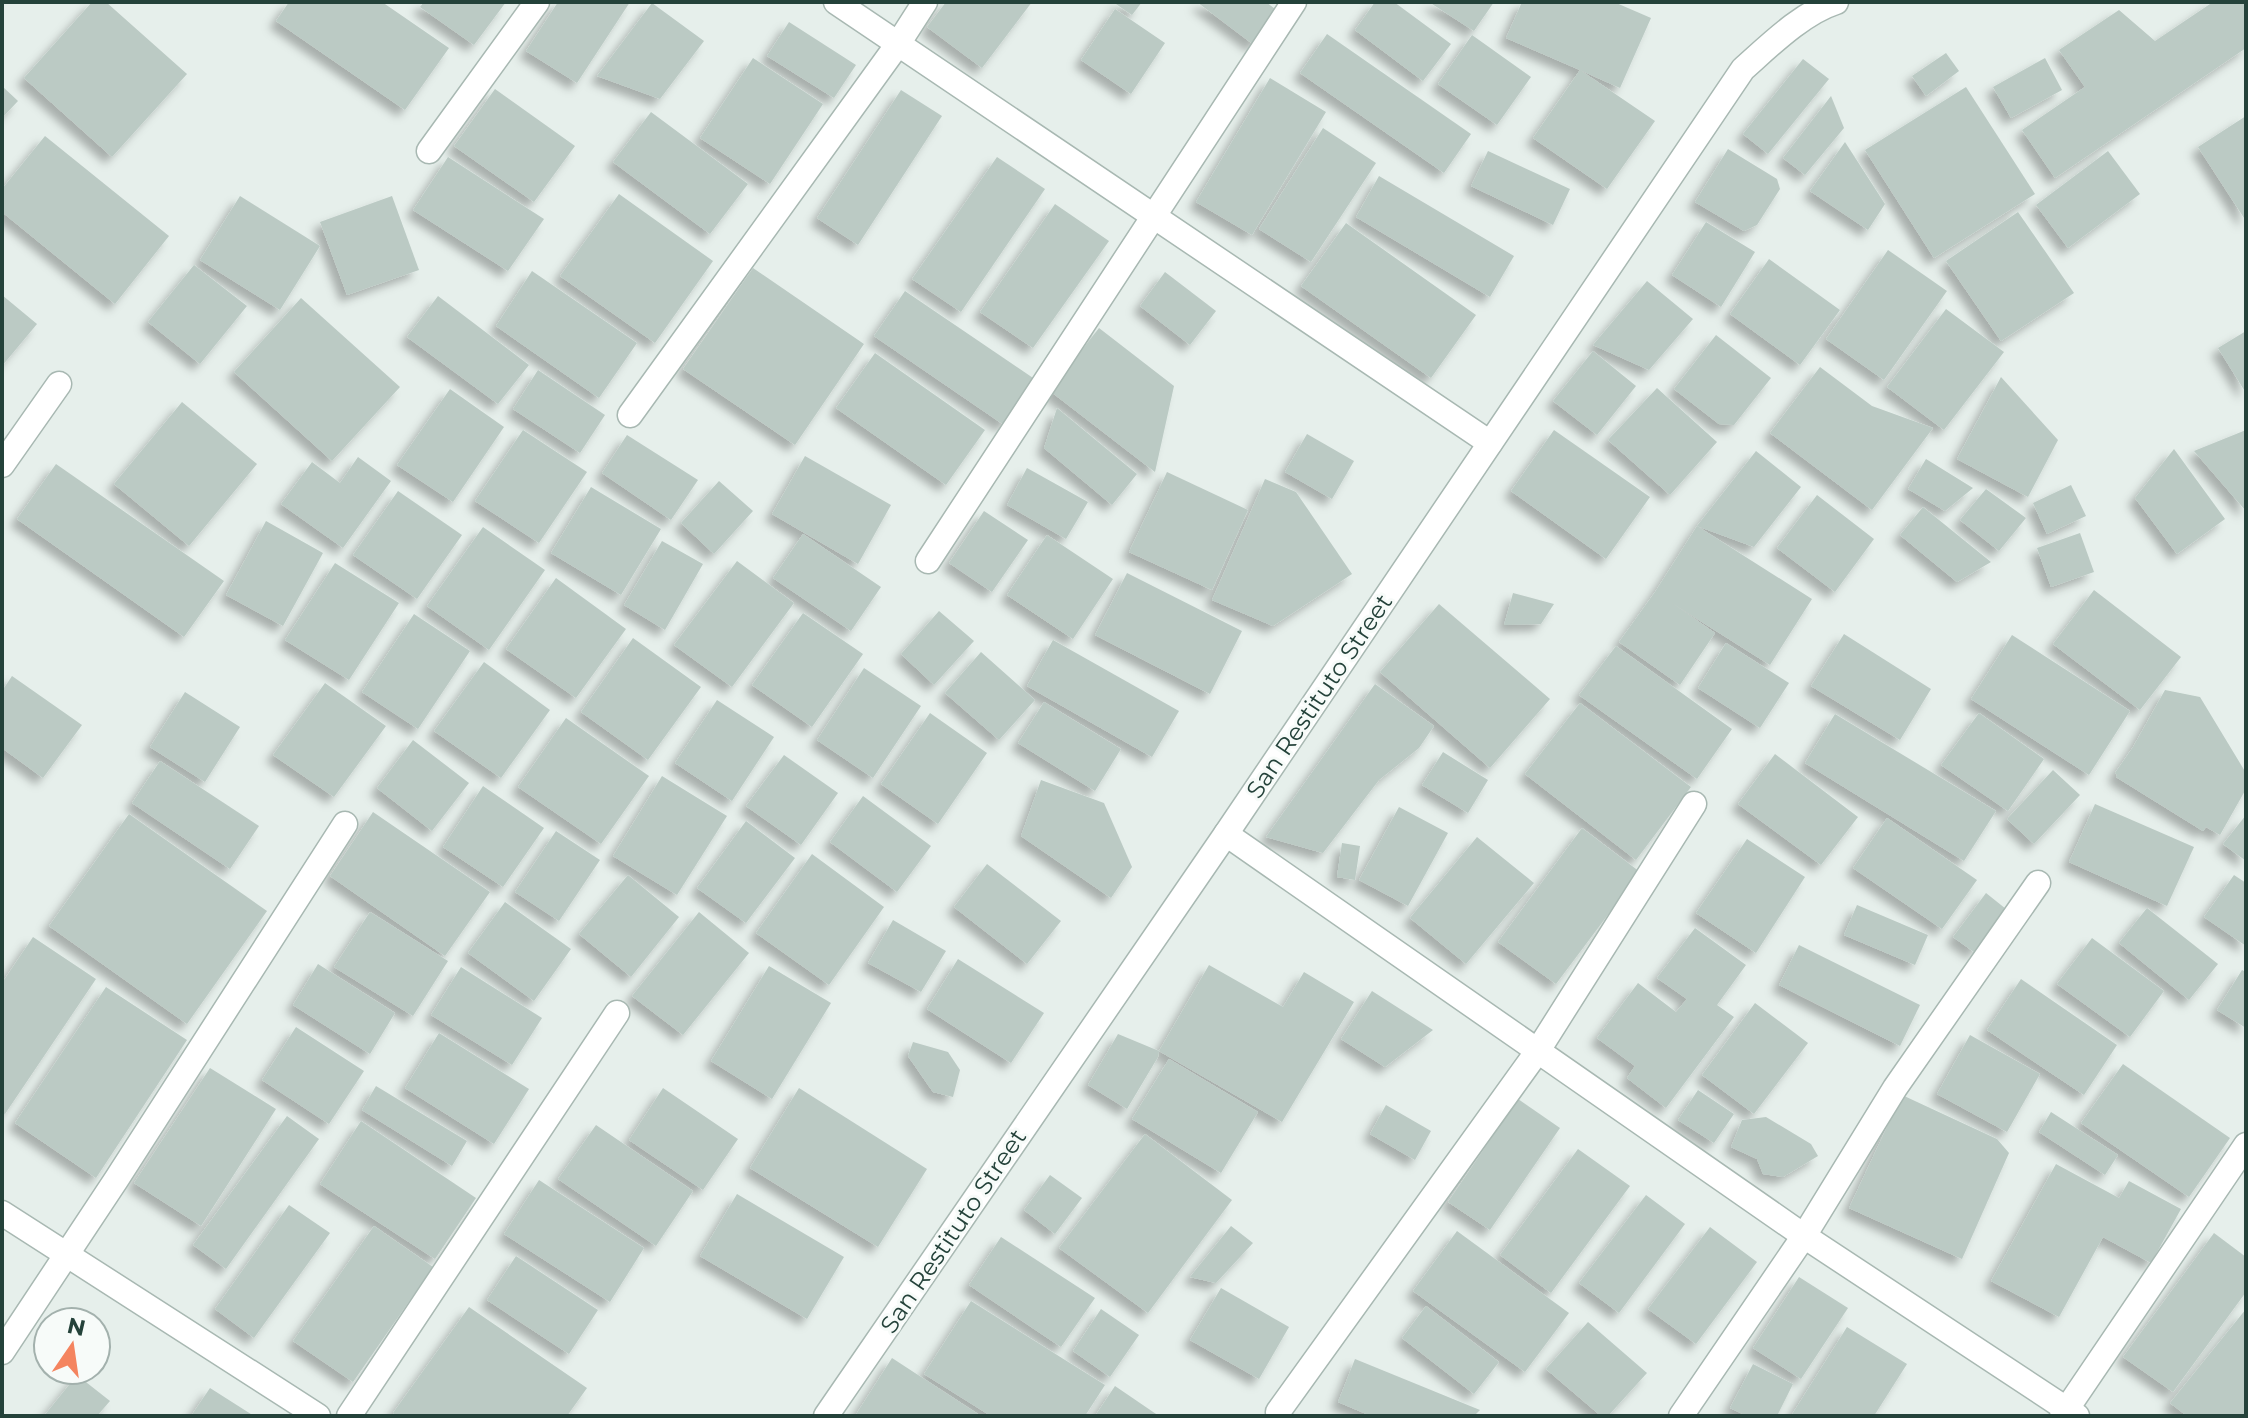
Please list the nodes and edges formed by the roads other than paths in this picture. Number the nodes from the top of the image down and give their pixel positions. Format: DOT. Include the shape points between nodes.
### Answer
graph roads {
  1 [pos="537,2"];
  2 [pos="836,2"];
  3 [pos="925,2"];
  4 [pos="1294,2"];
  5 [pos="1836,2"];
  6 [pos="898,44"];
  7 [pos="429,151"];
  8 [pos="1154,216"];
  9 [pos="59,384"];
  10 [pos="630,415"];
  11 [pos="1490,443"];
  12 [pos="2,465"];
  13 [pos="928,561"];
  14 [pos="1694,804"];
  15 [pos="345,824"];
  16 [pos="1226,834"];
  17 [pos="2038,883"];
  18 [pos="617,1013"];
  19 [pos="1537,1052"];
  20 [pos="2246,1145"];
  21 [pos="2,1213"];
  22 [pos="1804,1236"];
  23 [pos="66,1254"];
  24 [pos="2,1352"];
  25 [pos="1278,1412"];
  26 [pos="2068,1414"];
  27 [pos="318,1416"];
  28 [pos="349,1416"];
  29 [pos="826,1416"];
  30 [pos="1681,1416"];
  1 -- 7 [label="street"];
  2 -- 6 [label="street"];
  3 -- 6 [label="street"];
  4 -- 8 [label="street"];
  5 -- 11 [label="street, San Restituto Street" via="1787,30 1743,69"];
  6 -- 8 [label="street"];
  6 -- 10 [label="street"];
  8 -- 11 [label="street"];
  8 -- 13 [label="street"];
  9 -- 12 [label="street"];
  11 -- 16 [label="street, San Restituto Street"];
  14 -- 19 [label="street"];
  15 -- 23 [label="street"];
  16 -- 19 [label="street"];
  16 -- 29 [label="street, San Restituto Street"];
  17 -- 22 [label="street" via="1895,1088"];
  18 -- 28 [label="street"];
  19 -- 22 [label="street"];
  19 -- 25 [label="street"];
  20 -- 26 [label="street"];
  21 -- 23 [label="street"];
  22 -- 26 [label="street"];
  22 -- 30 [label="street"];
  23 -- 24 [label="street"];
  23 -- 27 [label="street"];
}
